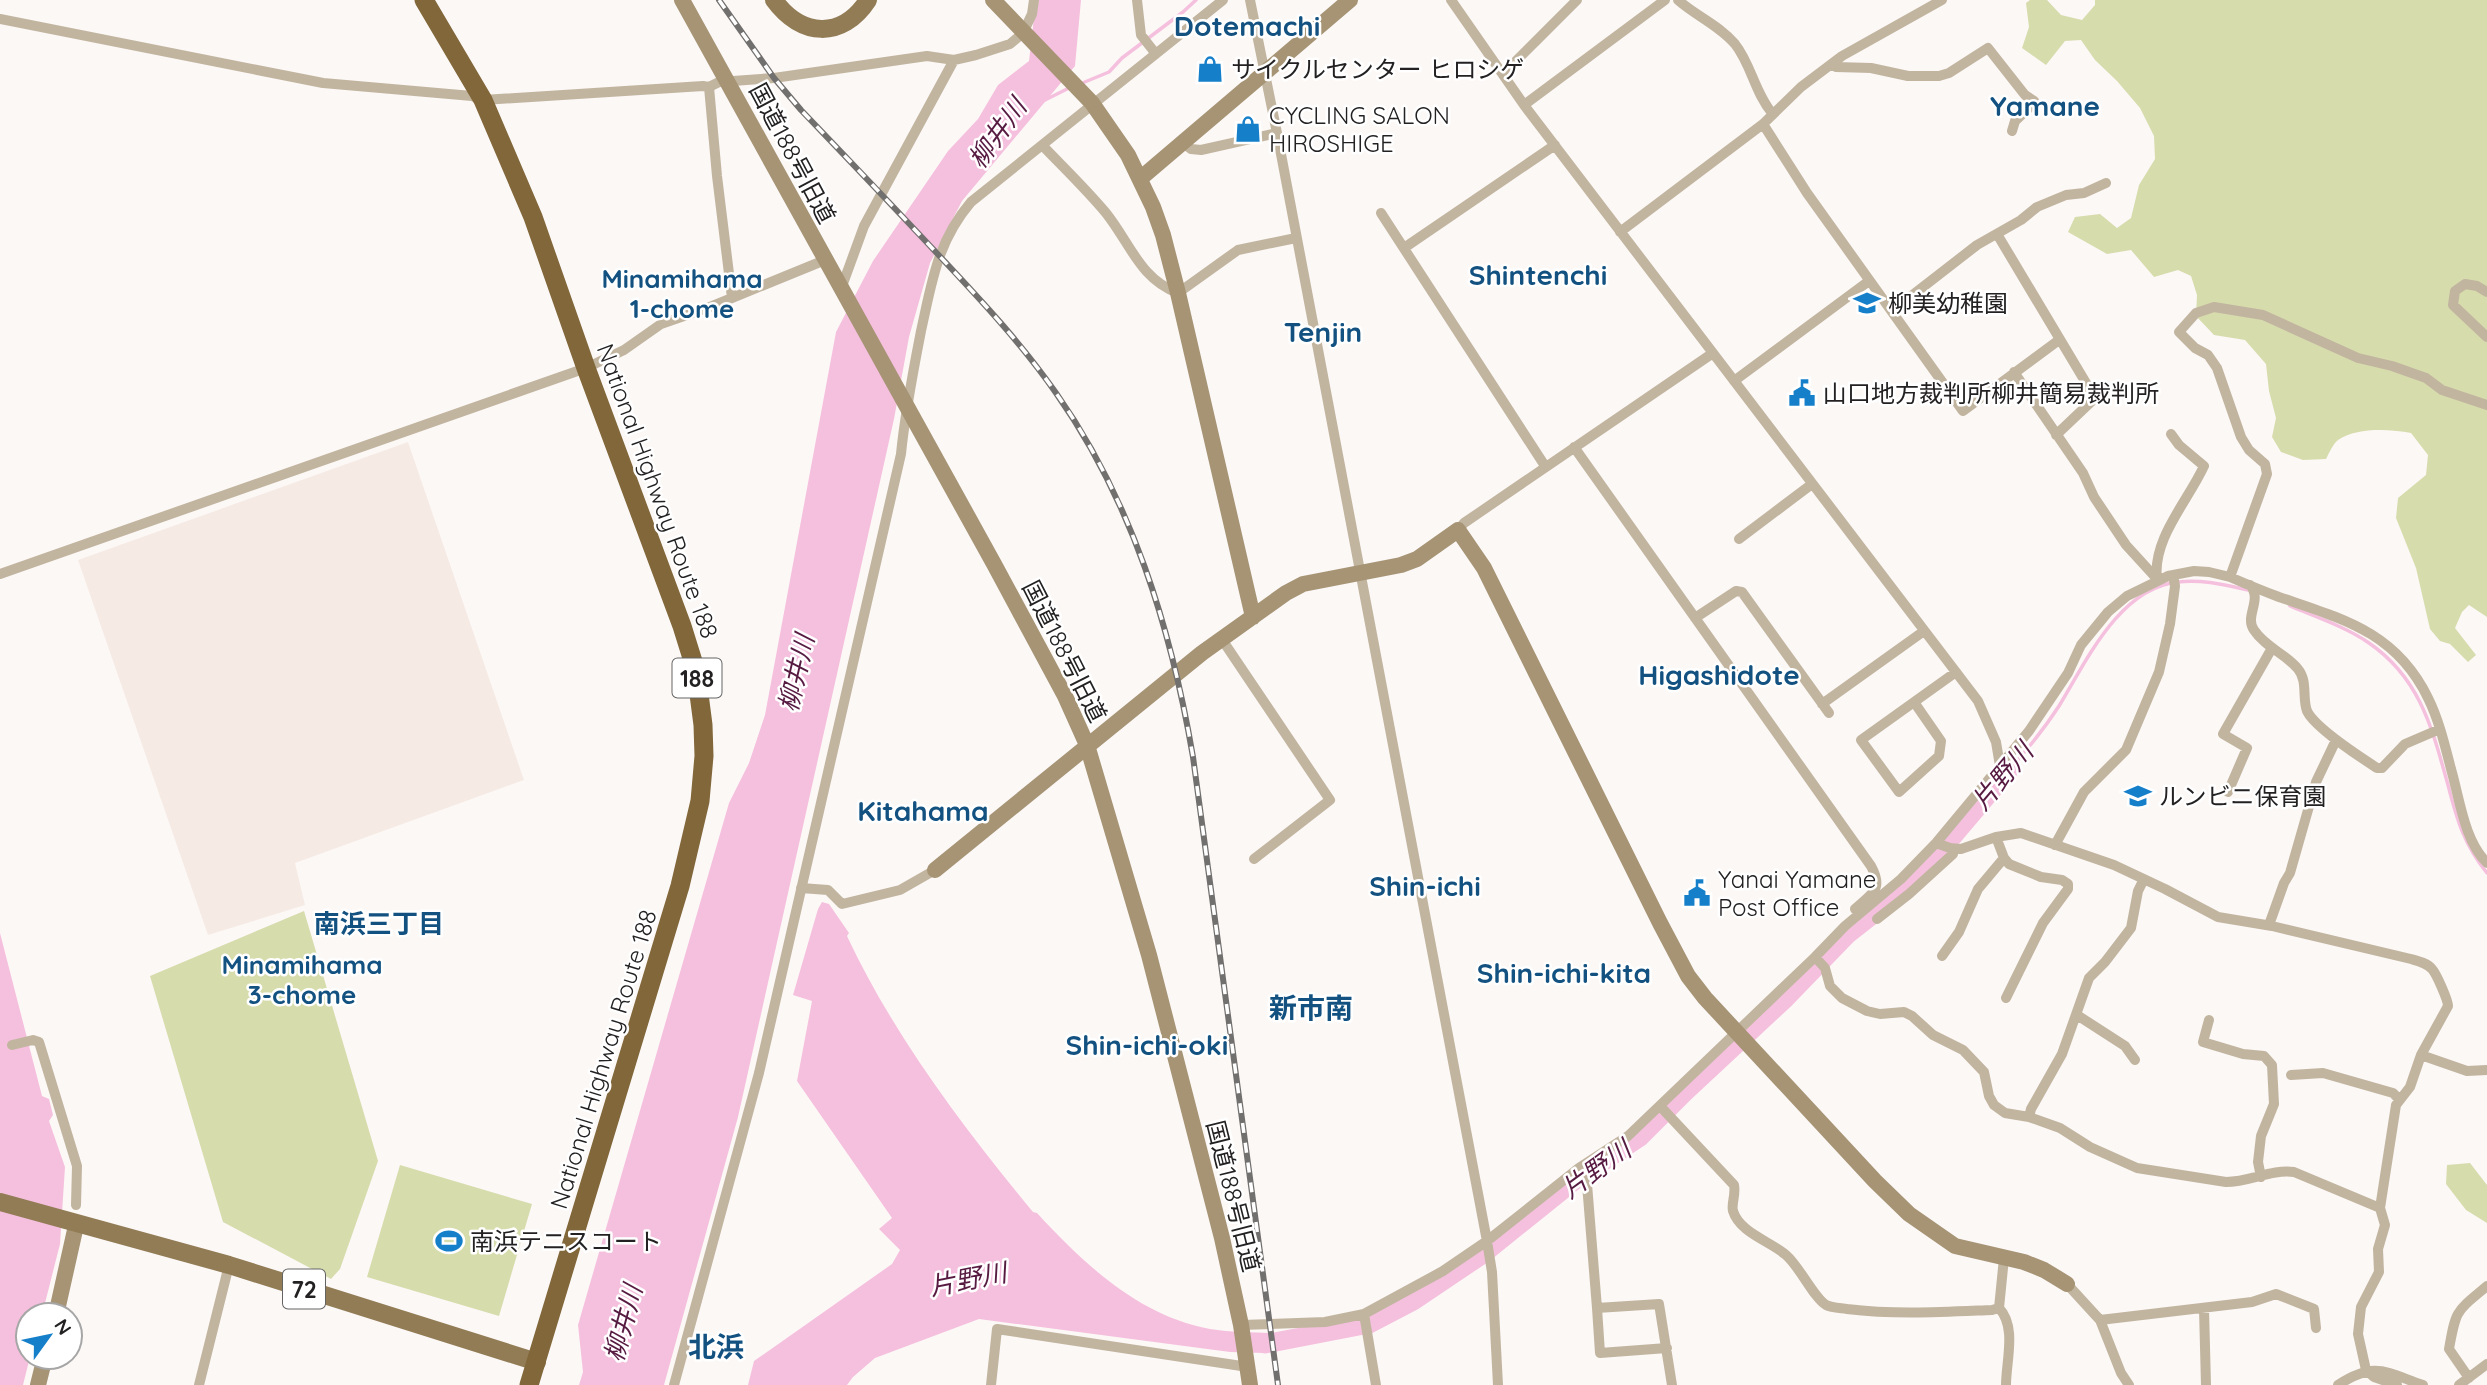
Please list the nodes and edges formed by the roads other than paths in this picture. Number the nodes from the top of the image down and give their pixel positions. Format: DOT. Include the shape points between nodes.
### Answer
graph roads {
  1 [pos="424,0"];
  2 [pos="682,0"];
  3 [pos="774,0"];
  4 [pos="868,0"];
  5 [pos="993,0"];
  6 [pos="1034,0"];
  7 [pos="1137,0"];
  8 [pos="1223,0"];
  9 [pos="1250,0"];
  10 [pos="1350,0"];
  11 [pos="1451,0"];
  12 [pos="1577,0"];
  13 [pos="1665,0"];
  14 [pos="1678,0"];
  15 [pos="1942,0"];
  16 [pos="0,19"];
  17 [pos="1027,36"];
  18 [pos="1155,52"];
  19 [pos="954,60"];
  20 [pos="1832,64"];
  21 [pos="1266,73"];
  22 [pos="1503,74"];
  23 [pos="728,82"];
  24 [pos="709,87"];
  25 [pos="483,100"];
  26 [pos="1091,103"];
  27 [pos="1524,105"];
  28 [pos="1772,113"];
  29 [pos="1763,124"];
  30 [pos="2012,131"];
  31 [pos="1277,133"];
  32 [pos="1183,143"];
  33 [pos="1042,145"];
  34 [pos="1555,145"];
  35 [pos="1141,178"];
  36 [pos="2106,183"];
  37 [pos="1381,213"];
  38 [pos="1620,232"];
  39 [pos="1997,234"];
  40 [pos="1296,238"];
  41 [pos="1404,248"];
  42 [pos="825,260"];
  43 [pos="1869,281"];
  44 [pos="2487,292"];
  45 [pos="843,293"];
  46 [pos="1178,293"];
  47 [pos="732,298"];
  48 [pos="1892,311"];
  49 [pos="2487,337"];
  50 [pos="2059,340"];
  51 [pos="1713,353"];
  52 [pos="586,369"];
  53 [pos="2014,372"];
  54 [pos="1734,381"];
  55 [pos="903,402"];
  56 [pos="2487,405"];
  57 [pos="2171,434"];
  58 [pos="2056,435"];
  59 [pos="1574,447"];
  60 [pos="1545,466"];
  61 [pos="1812,484"];
  62 [pos="1458,530"];
  63 [pos="1739,539"];
  64 [pos="1360,573"];
  65 [pos="0,574"];
  66 [pos="2230,577"];
  67 [pos="2157,579"];
  68 [pos="2174,579"];
  69 [pos="2250,585"];
  70 [pos="1253,617"];
  71 [pos="1695,618"];
  72 [pos="1924,631"];
  73 [pos="1221,638"];
  74 [pos="2272,648"];
  75 [pos="1956,672"];
  76 [pos="1914,702"];
  77 [pos="2436,730"];
  78 [pos="2336,740"];
  79 [pos="1087,745"];
  80 [pos="2000,766"];
  81 [pos="2228,792"];
  82 [pos="1996,837"];
  83 [pos="2055,845"];
  84 [pos="1945,846"];
  85 [pos="2004,858"];
  86 [pos="1254,859"];
  87 [pos="2487,863"];
  88 [pos="935,870"];
  89 [pos="2144,879"];
  90 [pos="801,888"];
  91 [pos="1853,919"];
  92 [pos="1877,919"];
  93 [pos="2269,925"];
  94 [pos="1942,956"];
  95 [pos="1820,962"];
  96 [pos="2006,998"];
  97 [pos="2077,1015"];
  98 [pos="2209,1020"];
  99 [pos="1736,1032"];
  100 [pos="12,1045"];
  101 [pos="2421,1055"];
  102 [pos="2135,1060"];
  103 [pos="2487,1070"];
  104 [pos="2291,1075"];
  105 [pos="2399,1099"];
  106 [pos="1660,1106"];
  107 [pos="2029,1117"];
  108 [pos="1582,1172"];
  109 [pos="2261,1177"];
  110 [pos="0,1202"];
  111 [pos="2380,1208"];
  112 [pos="74,1218"];
  113 [pos="1488,1247"];
  114 [pos="2004,1258"];
  115 [pos="229,1265"];
  116 [pos="2067,1284"];
  117 [pos="2487,1286"];
  118 [pos="59,1301"];
  119 [pos="1598,1308"];
  120 [pos="1999,1308"];
  121 [pos="2204,1309"];
  122 [pos="1364,1315"];
  123 [pos="2100,1320"];
  124 [pos="2316,1328"];
  125 [pos="1242,1330"];
  126 [pos="1667,1348"];
  127 [pos="537,1362"];
  128 [pos="2487,1364"];
  129 [pos="1247,1365"];
  130 [pos="2366,1370"];
  131 [pos="2464,1381"];
  132 [pos="200,1385"];
  133 [pos="529,1385"];
  134 [pos="674,1385"];
  135 [pos="991,1385"];
  136 [pos="1250,1385"];
  137 [pos="1376,1385"];
  138 [pos="1498,1385"];
  139 [pos="1672,1385"];
  140 [pos="2006,1385"];
  141 [pos="2129,1385"];
  142 [pos="2206,1385"];
  143 [pos="2338,1385"];
  144 [pos="2397,1385"];
  145 [pos="2423,1385"];
  1 -- 25 [label="highway, National Highway Route 188 / 188"];
  2 -- 23 [label="street, 国道188号旧道"];
  3 -- 4 [label="main road" via="797,24 814,29 847,24"];
  5 -- 17 [label="street"];
  6 -- 17 [label="street"];
  7 -- 18 [label="street" via="1141,35"];
  8 -- 18 [label="street"];
  9 -- 21 [label="street"];
  10 -- 21 [label="street"];
  11 -- 22 [label="street"];
  12 -- 22 [label="street"];
  13 -- 27 [label="street"];
  14 -- 28 [label="street" via="1737,47"];
  15 -- 20 [label="street"];
  16 -- 25 [label="street" via="323,83"];
  17 -- 19 [label="street" via="1000,49"];
  17 -- 26 [label="street"];
  18 -- 26 [label="street"];
  19 -- 23 [label="street" via="927,56"];
  19 -- 45 [label="street" via="864,226"];
  20 -- 28 [label="street"];
  20 -- 30 [label="street" via="1939,76 1988,48 2034,101"];
  21 -- 31 [label="street"];
  21 -- 32 [label="street"];
  22 -- 27 [label="street"];
  23 -- 24 [label="street"];
  23 -- 42 [label="street, 国道188号旧道"];
  24 -- 25 [label="street"];
  24 -- 47 [label="street"];
  25 -- 52 [label="highway, National Highway Route 188 / 188" via="533,217"];
  26 -- 33 [label="street"];
  26 -- 35 [label="street"];
  27 -- 34 [label="street"];
  28 -- 29 [label="street"];
  29 -- 38 [label="street"];
  29 -- 43 [label="street"];
  31 -- 32 [label="street" via="1201,150"];
  31 -- 40 [label="street"];
  32 -- 35 [label="street"];
  33 -- 46 [label="street" via="1107,214 1137,261 1161,287"];
  33 -- 55 [label="street" via="959,215 934,266"];
  34 -- 38 [label="street"];
  34 -- 41 [label="street"];
  35 -- 46 [label="street" via="1163,234"];
  36 -- 39 [label="street" via="2049,201"];
  37 -- 41 [label="street"];
  38 -- 51 [label="street"];
  39 -- 48 [label="street"];
  39 -- 50 [label="street"];
  40 -- 46 [label="street" via="1238,250"];
  40 -- 64 [label="street"];
  41 -- 60 [label="street"];
  42 -- 45 [label="street, 国道188号旧道"];
  42 -- 47 [label="street"];
  43 -- 48 [label="street"];
  43 -- 54 [label="street"];
  44 -- 49 [label="street" via="2465,284 2455,292 2453,305"];
  45 -- 55 [label="street, 国道188号旧道"];
  46 -- 70 [label="street"];
  47 -- 52 [label="street" via="661,324"];
  48 -- 53 [label="street" via="1963,411"];
  50 -- 53 [label="street"];
  50 -- 58 [label="street" via="2095,398"];
  51 -- 54 [label="street"];
  51 -- 59 [label="street"];
  52 -- 65 [label="street"];
  52 -- 127 [label="highway, National Highway Route 188 / 188" via="690,649 700,697 704,756 700,801 680,886"];
  53 -- 58 [label="street"];
  54 -- 61 [label="street"];
  55 -- 79 [label="street, 国道188号旧道" via="1065,696"];
  55 -- 90 [label="street" via="901,454"];
  56 -- 66 [label="street" via="2442,390 2426,378 2349,354 2263,315 2214,307 2196,313 2179,332 2217,368 2241,437 2265,464 2267,474"];
  57 -- 67 [label="street" via="2204,466 2160,550"];
  58 -- 67 [label="street" via="2126,545"];
  59 -- 60 [label="street"];
  59 -- 71 [label="street"];
  60 -- 62 [label="street"];
  61 -- 63 [label="street"];
  61 -- 72 [label="street"];
  62 -- 64 [label="street" via="1417,559"];
  62 -- 99 [label="street" via="1484,568 1674,950 1704,998"];
  64 -- 70 [label="street" via="1303,584"];
  64 -- 113 [label="street"];
  66 -- 68 [label="street" via="2209,572"];
  66 -- 69 [label="street"];
  67 -- 68 [label="street"];
  67 -- 80 [label="street" via="2127,596 2095,626 2029,731"];
  68 -- 83 [label="street" via="2159,672 2126,750 2084,792"];
  69 -- 74 [label="street" via="2256,601 2252,629"];
  69 -- 77 [label="street" via="2329,612 2375,636 2411,669 2430,701"];
  70 -- 73 [label="street"];
  71 -- 72 [label="street" via="1736,591 1742,592 1825,708"];
  71 -- 91 [label="street" via="1878,879 1877,888 1854,911"];
  72 -- 75 [label="street"];
  73 -- 79 [label="street"];
  73 -- 86 [label="street" via="1330,800"];
  74 -- 78 [label="street" via="2298,668 2308,713"];
  74 -- 81 [label="street" via="2223,734 2247,748"];
  75 -- 76 [label="street"];
  75 -- 80 [label="street" via="1989,721"];
  76 -- 76 [label="street" via="1861,740 1899,792 1940,756 1941,741"];
  77 -- 78 [label="street" via="2406,744 2382,768"];
  77 -- 87 [label="street" via="2472,841"];
  78 -- 93 [label="street" via="2316,782 2290,873"];
  79 -- 88 [label="street"];
  79 -- 125 [label="street, 国道188号旧道" via="1149,955 1223,1238"];
  80 -- 84 [label="street"];
  82 -- 83 [label="street" via="2021,833"];
  82 -- 84 [label="street" via="1961,849"];
  82 -- 85 [label="street"];
  83 -- 89 [label="street"];
  84 -- 91 [label="street"];
  84 -- 92 [label="street" via="1953,853"];
  85 -- 94 [label="street" via="1978,889 1959,932"];
  85 -- 96 [label="street" via="2033,875 2068,884"];
  88 -- 90 [label="street" via="900,890 842,904 828,890"];
  89 -- 93 [label="street" via="2208,914"];
  89 -- 97 [label="street" via="2131,928 2088,978"];
  90 -- 134 [label="street" via="759,1073"];
  91 -- 95 [label="street"];
  93 -- 101 [label="street" via="2411,959 2435,971 2448,1001"];
  95 -- 99 [label="street"];
  95 -- 107 [label="street" via="1830,986 1842,998 1867,1011 1912,1016 1933,1035 1963,1050 1984,1072 1994,1105 2006,1113"];
  97 -- 102 [label="street" via="2125,1046"];
  97 -- 107 [label="street"];
  98 -- 109 [label="street" via="2203,1042 2264,1056 2272,1065 2274,1104 2262,1136"];
  99 -- 106 [label="street"];
  99 -- 114 [label="street" via="1909,1214 1955,1246"];
  100 -- 112 [label="street" via="39,1042 77,1166"];
  101 -- 103 [label="street" via="2468,1071"];
  101 -- 105 [label="street" via="2410,1087"];
  104 -- 105 [label="street" via="2323,1073 2393,1093"];
  105 -- 111 [label="street"];
  106 -- 108 [label="street"];
  106 -- 120 [label="street" via="1734,1185 1734,1213 1742,1224 1787,1255 1828,1306 1887,1314"];
  107 -- 109 [label="street" via="2137,1168 2226,1182"];
  108 -- 113 [label="street"];
  108 -- 119 [label="street"];
  109 -- 111 [label="street" via="2280,1170 2294,1172"];
  110 -- 112 [label="main road, 72"];
  111 -- 130 [label="street" via="2385,1225 2378,1249 2379,1272 2361,1307 2358,1334"];
  112 -- 115 [label="main road, 72"];
  112 -- 118 [label="street"];
  113 -- 122 [label="street"];
  113 -- 138 [label="street"];
  114 -- 116 [label="street" via="2044,1270"];
  114 -- 120 [label="street"];
  115 -- 127 [label="main road, 72"];
  115 -- 132 [label="street"];
  116 -- 123 [label="street"];
  117 -- 131 [label="street" via="2455,1317 2449,1349"];
  119 -- 126 [label="street" via="1659,1304"];
  119 -- 126 [label="street" via="1601,1353"];
  120 -- 140 [label="street" via="2005,1314 2010,1343"];
  121 -- 123 [label="street"];
  121 -- 124 [label="street" via="2276,1294 2314,1309"];
  121 -- 142 [label="street"];
  122 -- 125 [label="street"];
  122 -- 137 [label="street"];
  123 -- 141 [label="street"];
  125 -- 129 [label="street, 国道188号旧道"];
  126 -- 139 [label="street"];
  127 -- 133 [label="highway, National Highway Route 188 / 188"];
  128 -- 131 [label="street"];
  129 -- 135 [label="street" via="997,1329"];
  129 -- 136 [label="street, 国道188号旧道"];
  130 -- 143 [label="street"];
  130 -- 144 [label="street"];
  130 -- 145 [label="street" via="2376,1369"];
}
